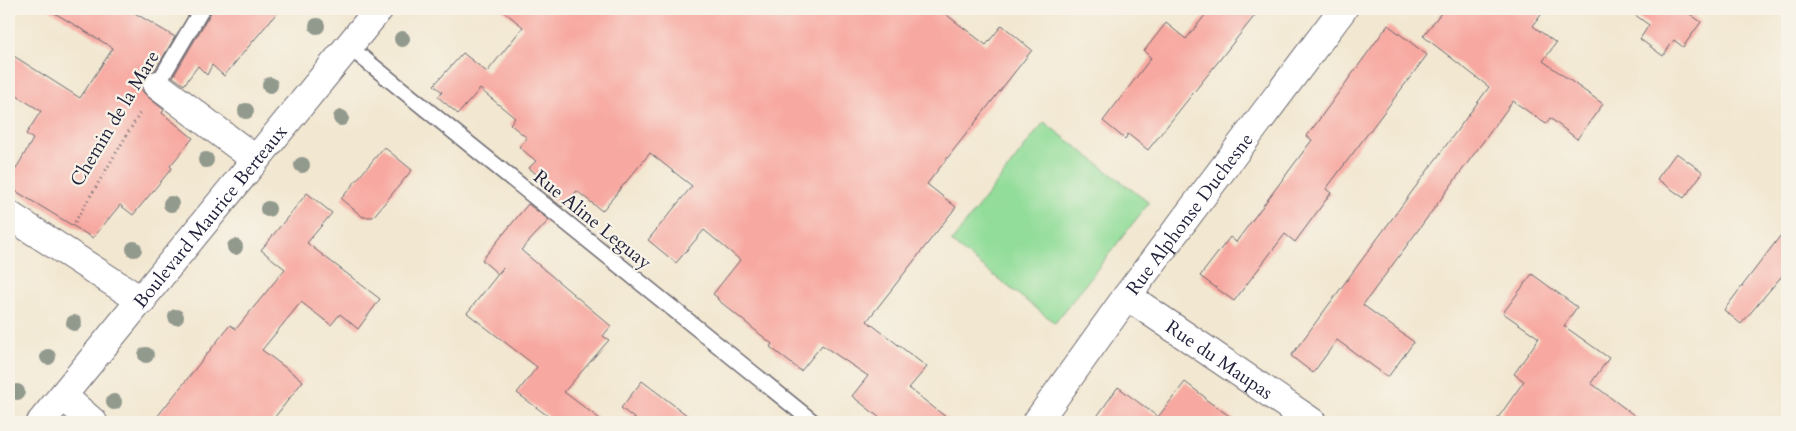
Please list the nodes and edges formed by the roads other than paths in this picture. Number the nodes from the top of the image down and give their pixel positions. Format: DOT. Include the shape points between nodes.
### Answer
graph roads {
  1 [pos="202,9"];
  2 [pos="379,9"];
  3 [pos="1343,9"];
  4 [pos="348,46"];
  5 [pos="157,85"];
  6 [pos="255,159"];
  7 [pos="9,216"];
  8 [pos="1127,296"];
  9 [pos="142,301"];
  10 [pos="63,396"];
  11 [pos="41,422"];
  12 [pos="93,422"];
  13 [pos="813,422"];
  14 [pos="1037,422"];
  15 [pos="1312,422"];
  1 -- 5 [label="lane, Chemin de la Mare"];
  2 -- 4 [label="street, Boulevard Maurice Berteaux"];
  3 -- 8 [label="street, Rue Alphonse Duchesne"];
  4 -- 6 [label="street, Boulevard Maurice Berteaux"];
  4 -- 13 [label="lane, Rue Aline Leguay"];
  5 -- 6 [label="street"];
  6 -- 9 [label="street, Boulevard Maurice Berteaux"];
  7 -- 9 [label="street"];
  8 -- 14 [label="street, Rue Alphonse Duchesne"];
  8 -- 15 [label="street, Rue du Maupas"];
  9 -- 10 [label="street, Boulevard Maurice Berteaux"];
  10 -- 11 [label="street, Boulevard Maurice Berteaux"];
  10 -- 12 [label="street"];
}
